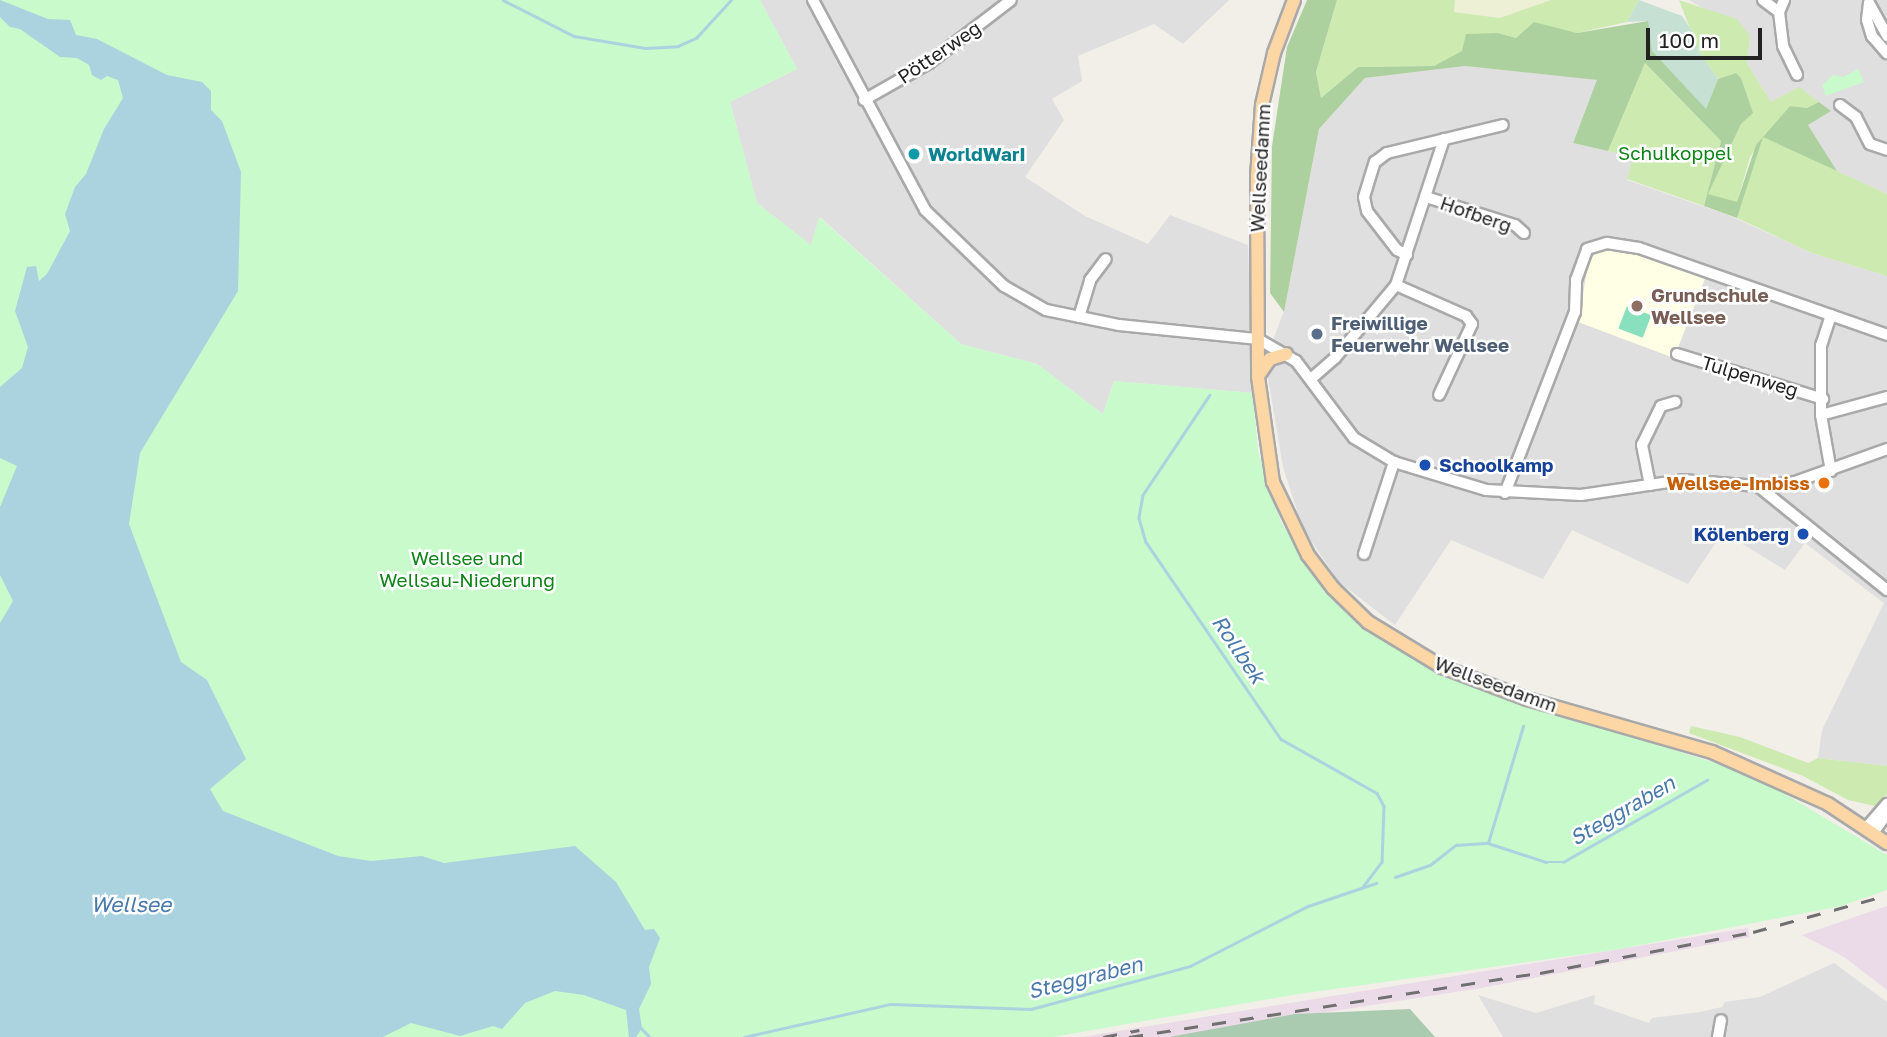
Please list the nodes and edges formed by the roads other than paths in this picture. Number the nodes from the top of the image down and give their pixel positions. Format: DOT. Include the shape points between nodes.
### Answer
graph roads {
  1 [pos="813,0"];
  2 [pos="1011,0"];
  3 [pos="1294,0"];
  4 [pos="1763,0"];
  5 [pos="1784,0"];
  6 [pos="1869,1"];
  7 [pos="1779,12"];
  8 [pos="1887,36"];
  9 [pos="1887,53"];
  10 [pos="1797,75"];
  11 [pos="864,100"];
  12 [pos="1840,105"];
  13 [pos="1503,125"];
  14 [pos="1444,139"];
  15 [pos="1887,150"];
  16 [pos="1426,197"];
  17 [pos="1524,233"];
  18 [pos="1407,255"];
  19 [pos="1107,259"];
  20 [pos="1396,285"];
  21 [pos="1831,315"];
  22 [pos="1079,317"];
  23 [pos="1887,335"];
  24 [pos="1258,340"];
  25 [pos="1286,354"];
  26 [pos="1677,354"];
  27 [pos="1258,377"];
  28 [pos="1312,378"];
  29 [pos="1439,395"];
  30 [pos="1887,397"];
  31 [pos="1823,399"];
  32 [pos="1675,402"];
  33 [pos="1821,415"];
  34 [pos="1887,449"];
  35 [pos="1394,462"];
  36 [pos="1831,471"];
  37 [pos="1650,485"];
  38 [pos="1758,486"];
  39 [pos="1506,493"];
  40 [pos="1364,554"];
  41 [pos="1887,590"];
  42 [pos="1887,804"];
  43 [pos="1887,814"];
  44 [pos="1869,830"];
  45 [pos="1887,843"];
  46 [pos="1721,1020"];
  47 [pos="1718,1037"];
  1 -- 11 [label="street"];
  2 -- 11 [label="street, Pötterweg" via="929,63"];
  3 -- 24 [label="main road, Wellseedamm" via="1274,53 1262,105"];
  4 -- 7 [label="street"];
  5 -- 7 [label="street"];
  6 -- 8 [label="street"];
  6 -- 9 [label="street" via="1870,28"];
  7 -- 10 [label="street" via="1783,46"];
  11 -- 22 [label="street" via="937,225 1025,302"];
  12 -- 15 [label="street" via="1856,117 1870,144"];
  13 -- 14 [label="street"];
  14 -- 16 [label="street"];
  14 -- 18 [label="street" via="1387,153 1371,169 1364,197 1367,211 1397,250"];
  16 -- 17 [label="street, Hofberg" via="1515,225"];
  16 -- 18 [label="street"];
  18 -- 20 [label="street"];
  19 -- 22 [label="street" via="1090,280"];
  20 -- 28 [label="street" via="1335,358"];
  20 -- 29 [label="street" via="1466,316 1472,324"];
  21 -- 23 [label="street"];
  21 -- 31 [label="street" via="1821,345"];
  21 -- 39 [label="street" via="1623,244 1587,249 1576,280 1576,312"];
  22 -- 24 [label="street"];
  24 -- 25 [label="street"];
  24 -- 27 [label="main road, Wellseedamm"];
  25 -- 27 [label="main road" via="1270,359"];
  25 -- 28 [label="street"];
  26 -- 31 [label="street, Tulpenweg"];
  27 -- 44 [label="main road, Wellseedamm" via="1268,461 1288,521 1333,588 1380,630 1442,667 1494,688 1712,752 1828,804"];
  28 -- 35 [label="street" via="1354,438"];
  30 -- 33 [label="street"];
  31 -- 33 [label="street"];
  32 -- 37 [label="street" via="1661,406 1642,446"];
  33 -- 36 [label="street"];
  34 -- 36 [label="street"];
  35 -- 39 [label="street"];
  35 -- 40 [label="street"];
  36 -- 38 [label="street" via="1795,482"];
  37 -- 38 [label="street" via="1693,481"];
  37 -- 39 [label="street" via="1581,495"];
  38 -- 41 [label="street"];
  42 -- 44 [label="street"];
  43 -- 44 [label="street"];
  44 -- 45 [label="main road, Wellseedamm"];
  46 -- 47 [label="street"];
}
